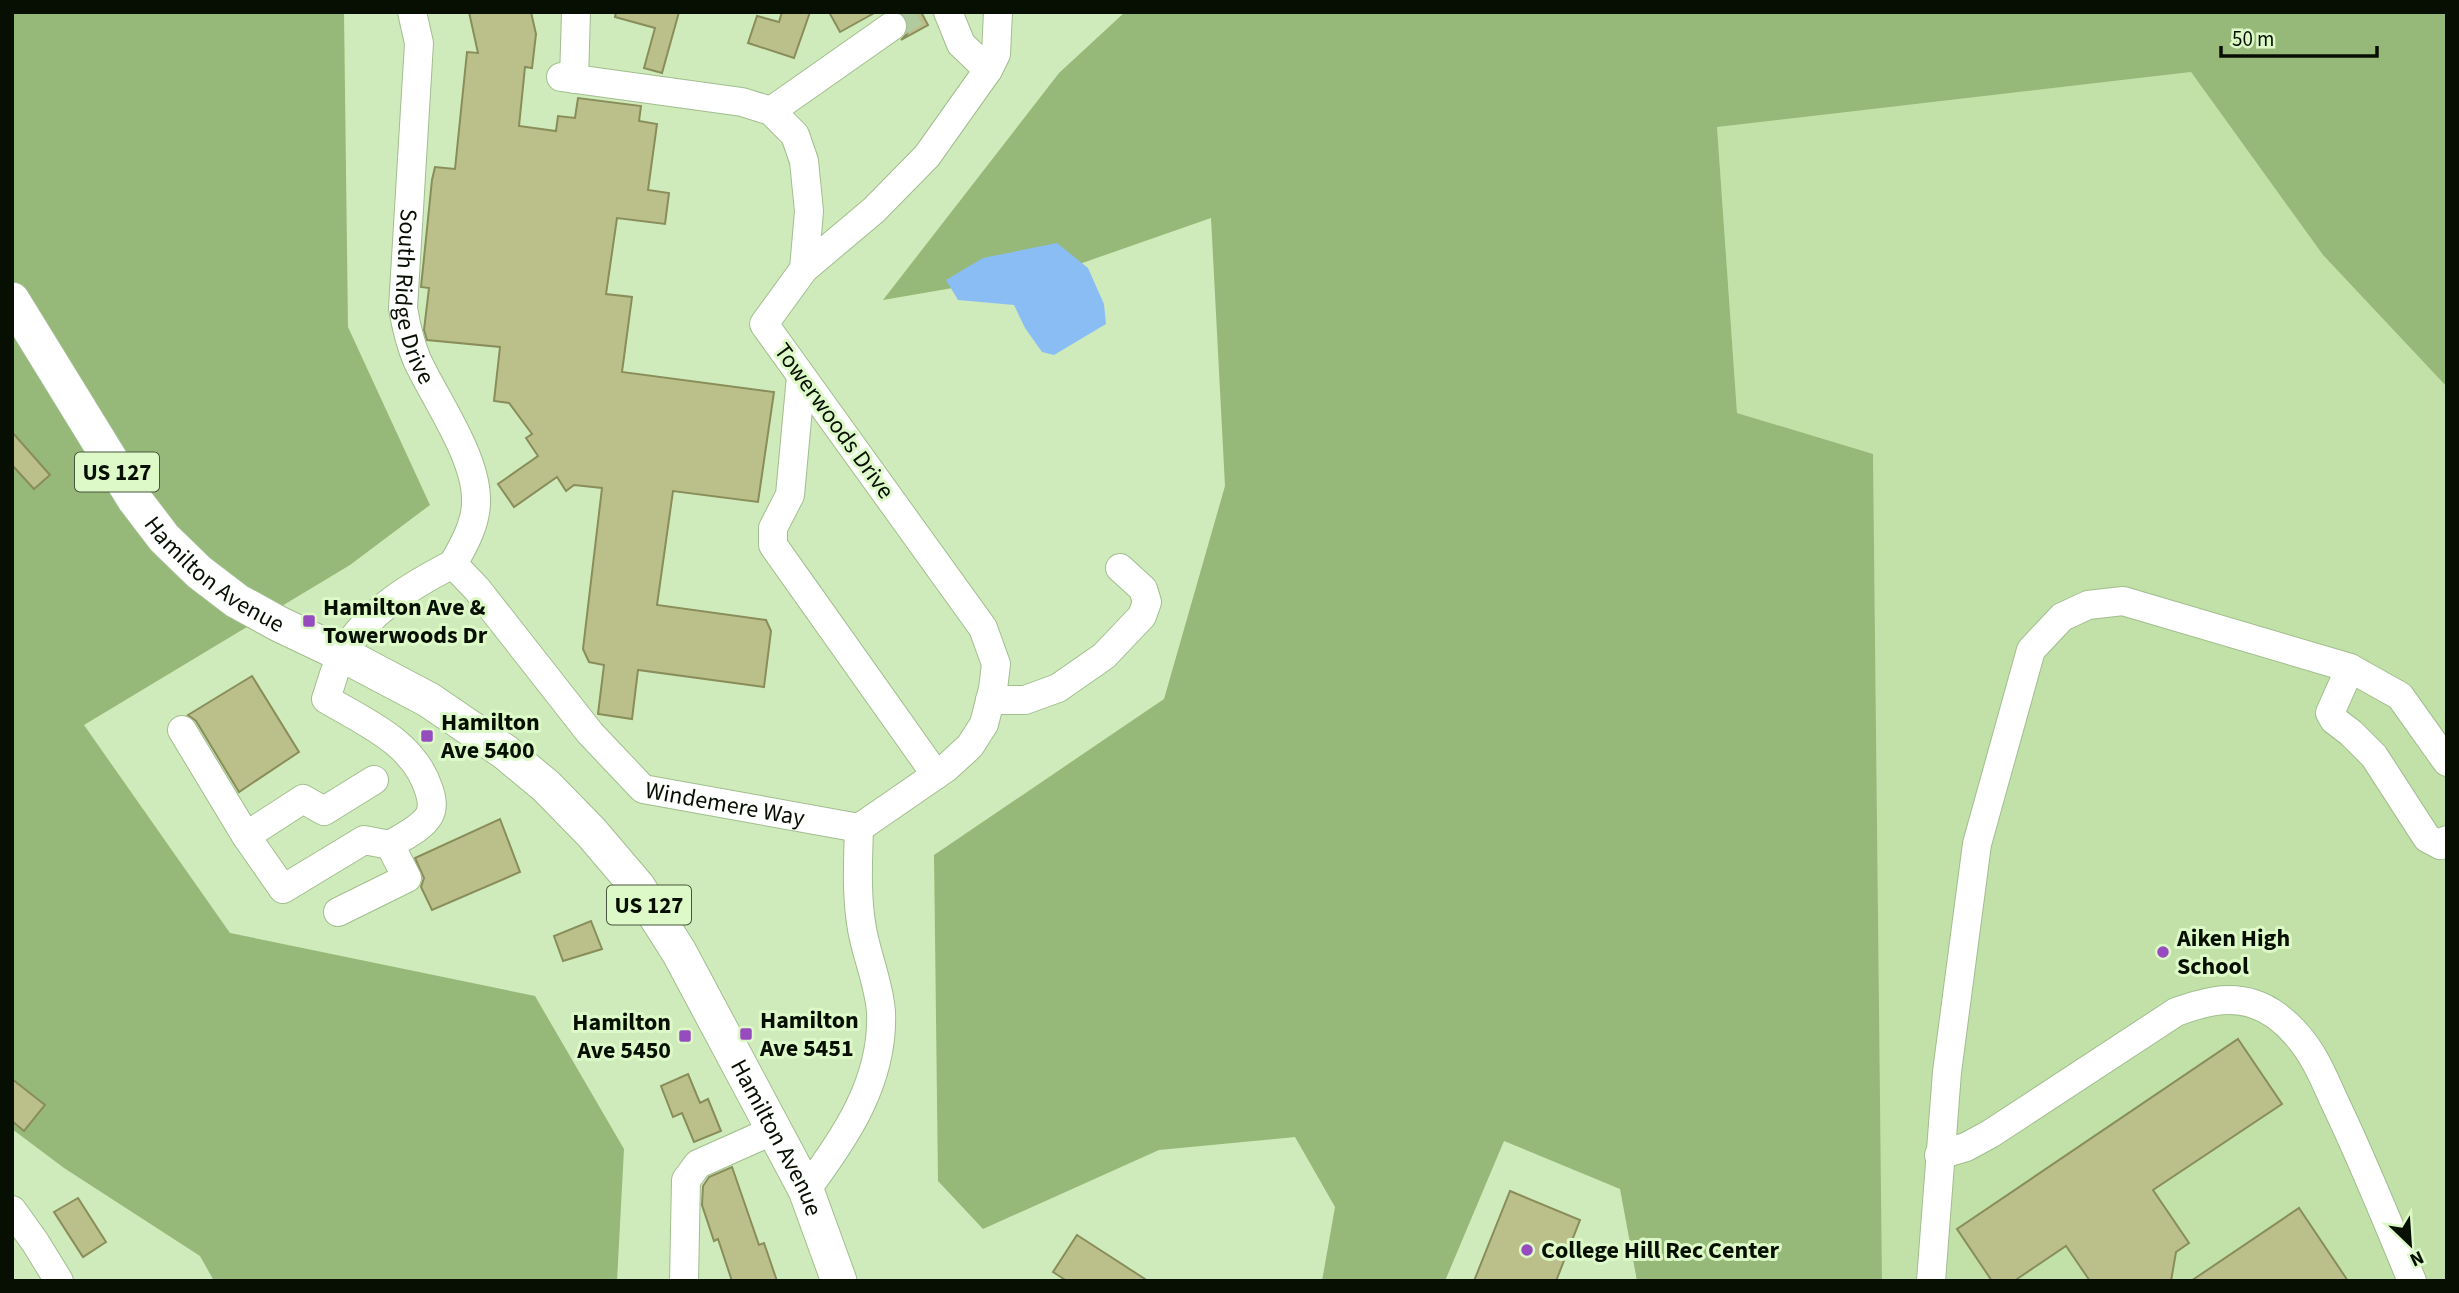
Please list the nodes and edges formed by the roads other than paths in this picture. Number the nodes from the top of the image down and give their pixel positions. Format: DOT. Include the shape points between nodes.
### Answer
graph roads {
  1 [pos="412,12"];
  2 [pos="576,12"];
  3 [pos="948,12"];
  4 [pos="998,12"];
  5 [pos="892,26"];
  6 [pos="988,70"];
  7 [pos="771,111"];
  8 [pos="804,269"];
  9 [pos="12,300"];
  10 [pos="801,376"];
  11 [pos="453,564"];
  12 [pos="1119,568"];
  13 [pos="342,654"];
  14 [pos="2350,668"];
  15 [pos="990,700"];
  16 [pos="182,730"];
  17 [pos="2447,762"];
  18 [pos="936,775"];
  19 [pos="374,780"];
  20 [pos="859,828"];
  21 [pos="246,835"];
  22 [pos="2447,840"];
  23 [pos="390,845"];
  24 [pos="338,912"];
  25 [pos="774,1130"];
  26 [pos="1939,1155"];
  27 [pos="806,1190"];
  28 [pos="12,1210"];
  29 [pos="59,1281"];
  30 [pos="684,1281"];
  31 [pos="839,1281"];
  32 [pos="1931,1281"];
  33 [pos="2412,1281"];
  1 -- 11 [label="street, South Ridge Drive" via="419,43 403,308 413,349 461,446 477,499 469,536"];
  2 -- 7 [label="street" via="567,78 742,102"];
  3 -- 6 [label="street" via="961,44"];
  4 -- 6 [label="street, Towerwoods Drive" via="996,54"];
  5 -- 7 [label="street"];
  6 -- 8 [label="street, Towerwoods Drive" via="927,156 874,210"];
  7 -- 8 [label="street" via="795,135 804,161 809,211"];
  8 -- 10 [label="street, Towerwoods Drive" via="764,324"];
  9 -- 13 [label="main road, Hamilton Avenue / US 127" via="135,500 164,538 237,601"];
  10 -- 15 [label="street, Towerwoods Drive" via="983,628 996,664"];
  10 -- 18 [label="street" via="789,495 773,528 773,545"];
  11 -- 13 [label="street" via="394,597"];
  11 -- 20 [label="street, Windemere Way" via="590,733 643,789"];
  12 -- 15 [label="street" via="1143,589 1147,602 1142,616 1104,656 1058,688 1025,701"];
  13 -- 23 [label="street" via="326,699 406,750 432,798 425,821"];
  13 -- 25 [label="main road, Hamilton Avenue / US 127" via="429,700 505,752 591,832 637,886 679,952"];
  14 -- 17 [label="street" via="2400,696"];
  14 -- 22 [label="street" via="2330,713 2374,755 2427,838 2440,845"];
  14 -- 26 [label="street" via="2123,601 2088,605 2062,617 2031,650 1977,844"];
  15 -- 18 [label="street, Towerwoods Drive" via="985,724 970,746"];
  16 -- 21 [label="street"];
  18 -- 20 [label="street, Towerwoods Drive"];
  19 -- 21 [label="street" via="324,811 303,799"];
  20 -- 27 [label="street" via="858,895 881,1012 878,1053 867,1095 840,1145"];
  21 -- 23 [label="street" via="283,889 364,841"];
  23 -- 24 [label="street" via="407,878"];
  25 -- 27 [label="main road, Hamilton Avenue / US 127"];
  25 -- 30 [label="street" via="698,1164 686,1180"];
  26 -- 32 [label="street"];
  26 -- 33 [label="street" via="1990,1134 2176,1012 2222,999 2254,1004 2278,1017 2298,1036 2320,1069"];
  27 -- 31 [label="main road, Hamilton Avenue / US 127"];
  28 -- 29 [label="street"];
}
